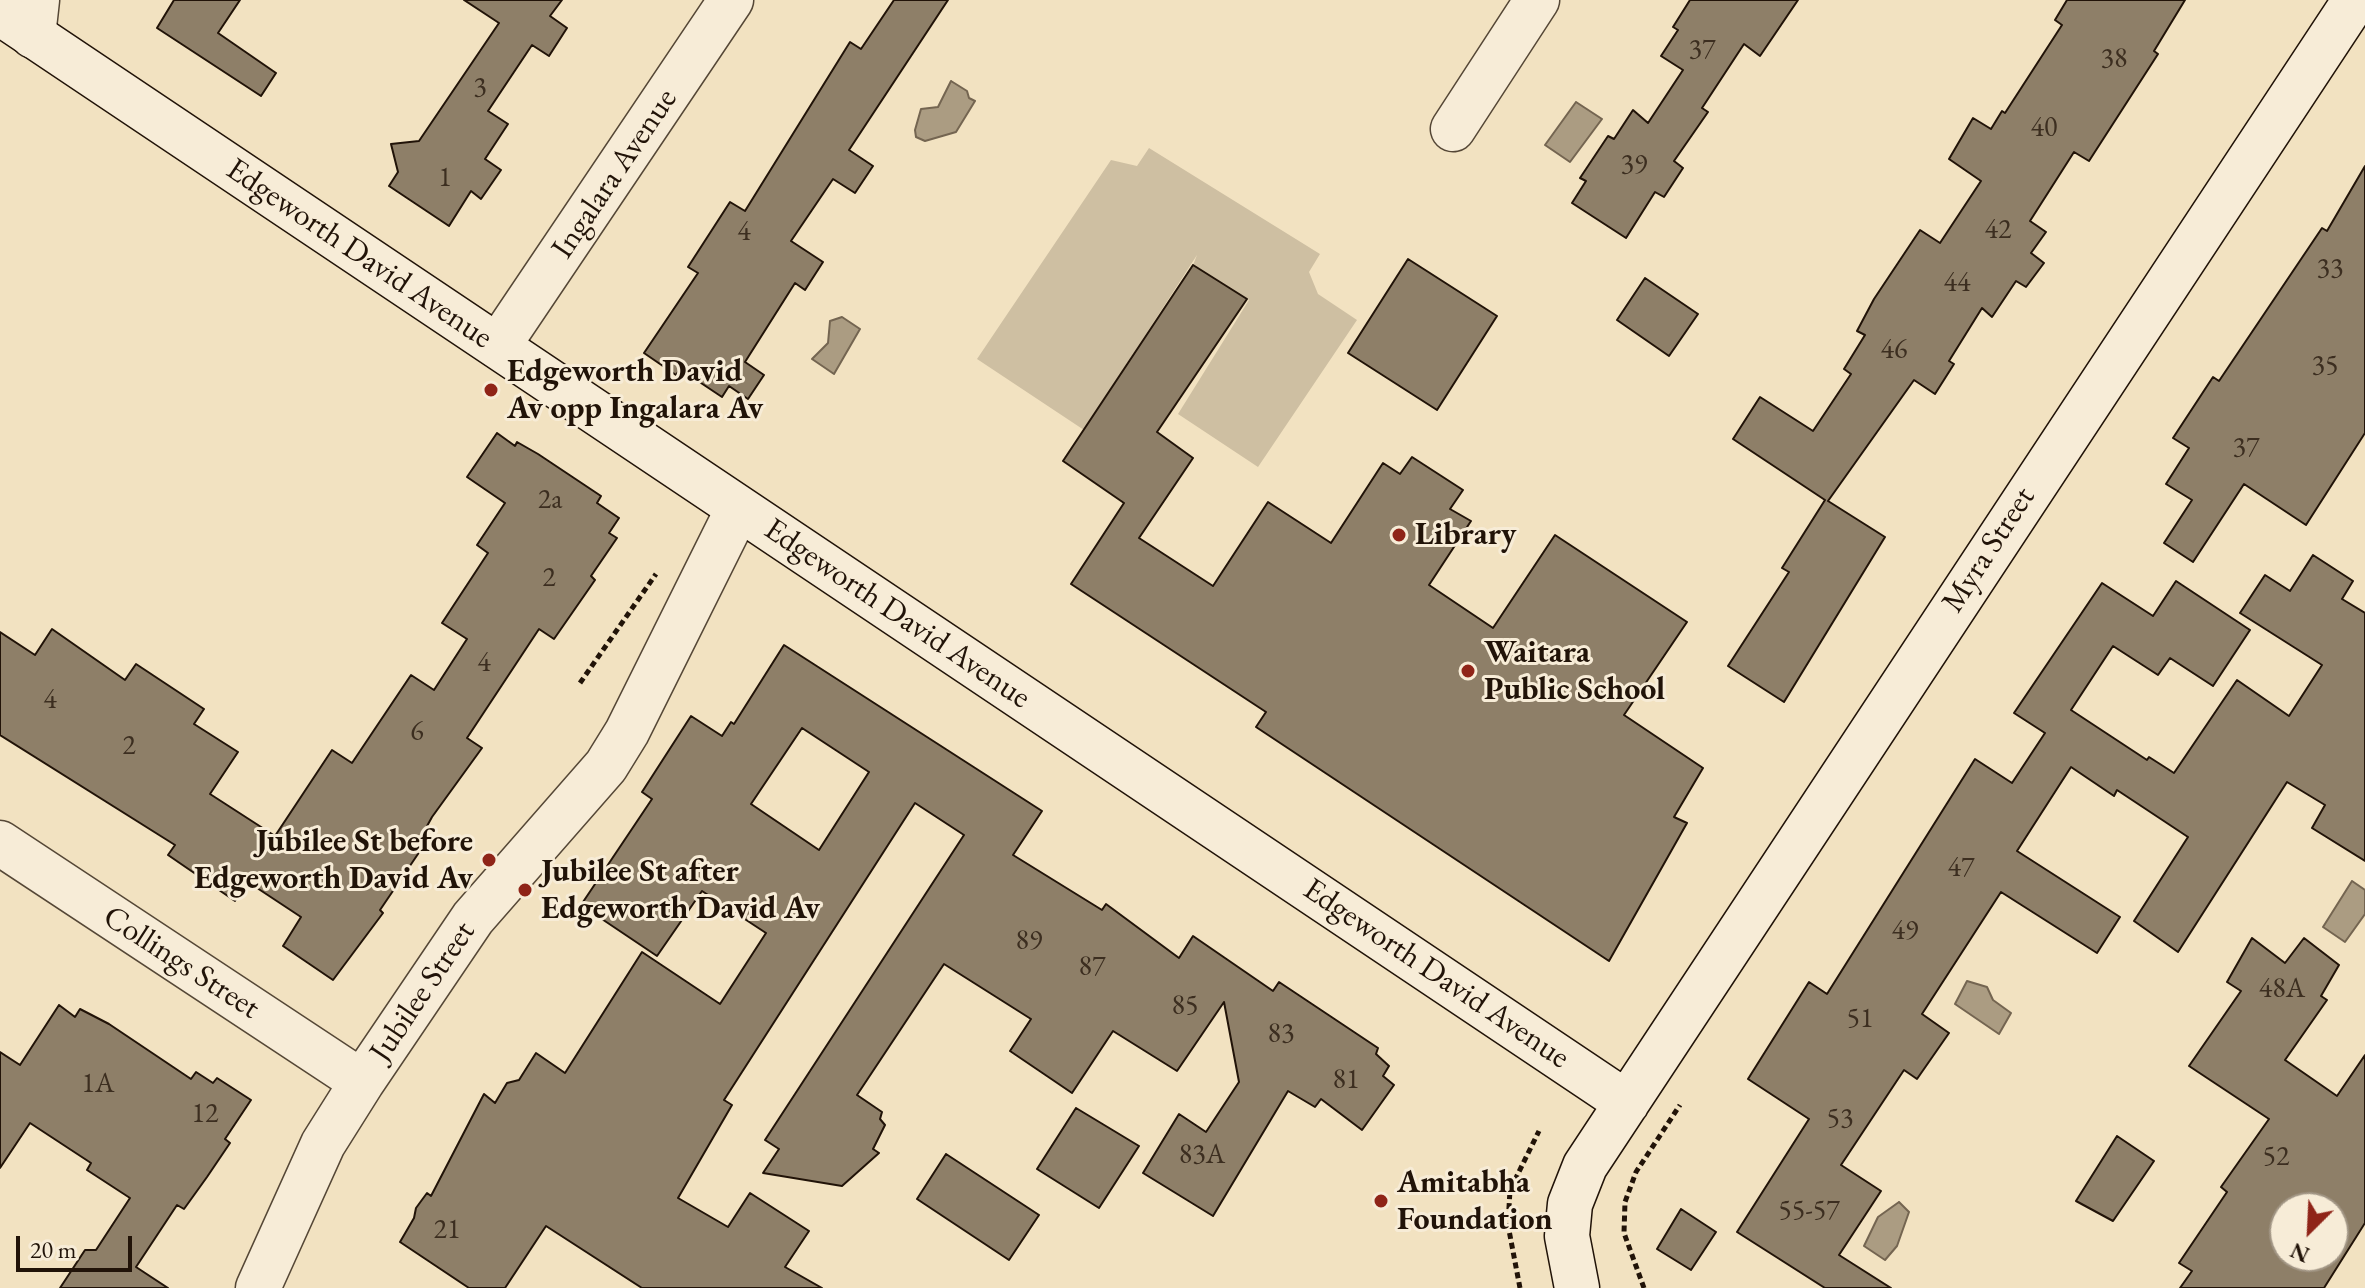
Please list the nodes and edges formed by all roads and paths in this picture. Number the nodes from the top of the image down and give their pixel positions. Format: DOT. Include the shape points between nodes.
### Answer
graph roads {
  1 [pos="731,0"];
  2 [pos="1537,0"];
  3 [pos="2355,0"];
  4 [pos="23,16"];
  5 [pos="1453,129"];
  6 [pos="498,346"];
  7 [pos="738,509"];
  8 [pos="659,570"];
  9 [pos="580,683"];
  10 [pos="0,843"];
  11 [pos="362,1082"];
  12 [pos="1627,1103"];
  13 [pos="1680,1105"];
  14 [pos="1539,1131"];
  15 [pos="258,1288"];
  16 [pos="1520,1288"];
  17 [pos="1577,1288"];
  18 [pos="1644,1288"];
  1 -- 6 [label="main road, Ingalara Avenue"];
  2 -- 5 [label="main road"];
  3 -- 12 [label="main road, Myra Street"];
  4 -- 6 [label="main road, Edgeworth David Avenue"];
  6 -- 7 [label="main road, Edgeworth David Avenue"];
  7 -- 11 [label="main road, Jubilee Street" via="606,766 473,918"];
  7 -- 12 [label="main road, Edgeworth David Avenue"];
  8 -- 9 [label="path"];
  10 -- 11 [label="main road, Collings Street"];
  11 -- 15 [label="main road, Jubilee Street" via="323,1144"];
  12 -- 17 [label="main road" via="1585,1166 1570,1204 1567,1236"];
  13 -- 18 [label="path" via="1636,1172 1625,1202 1624,1233"];
  14 -- 16 [label="path" via="1510,1190 1508,1225"];
}
